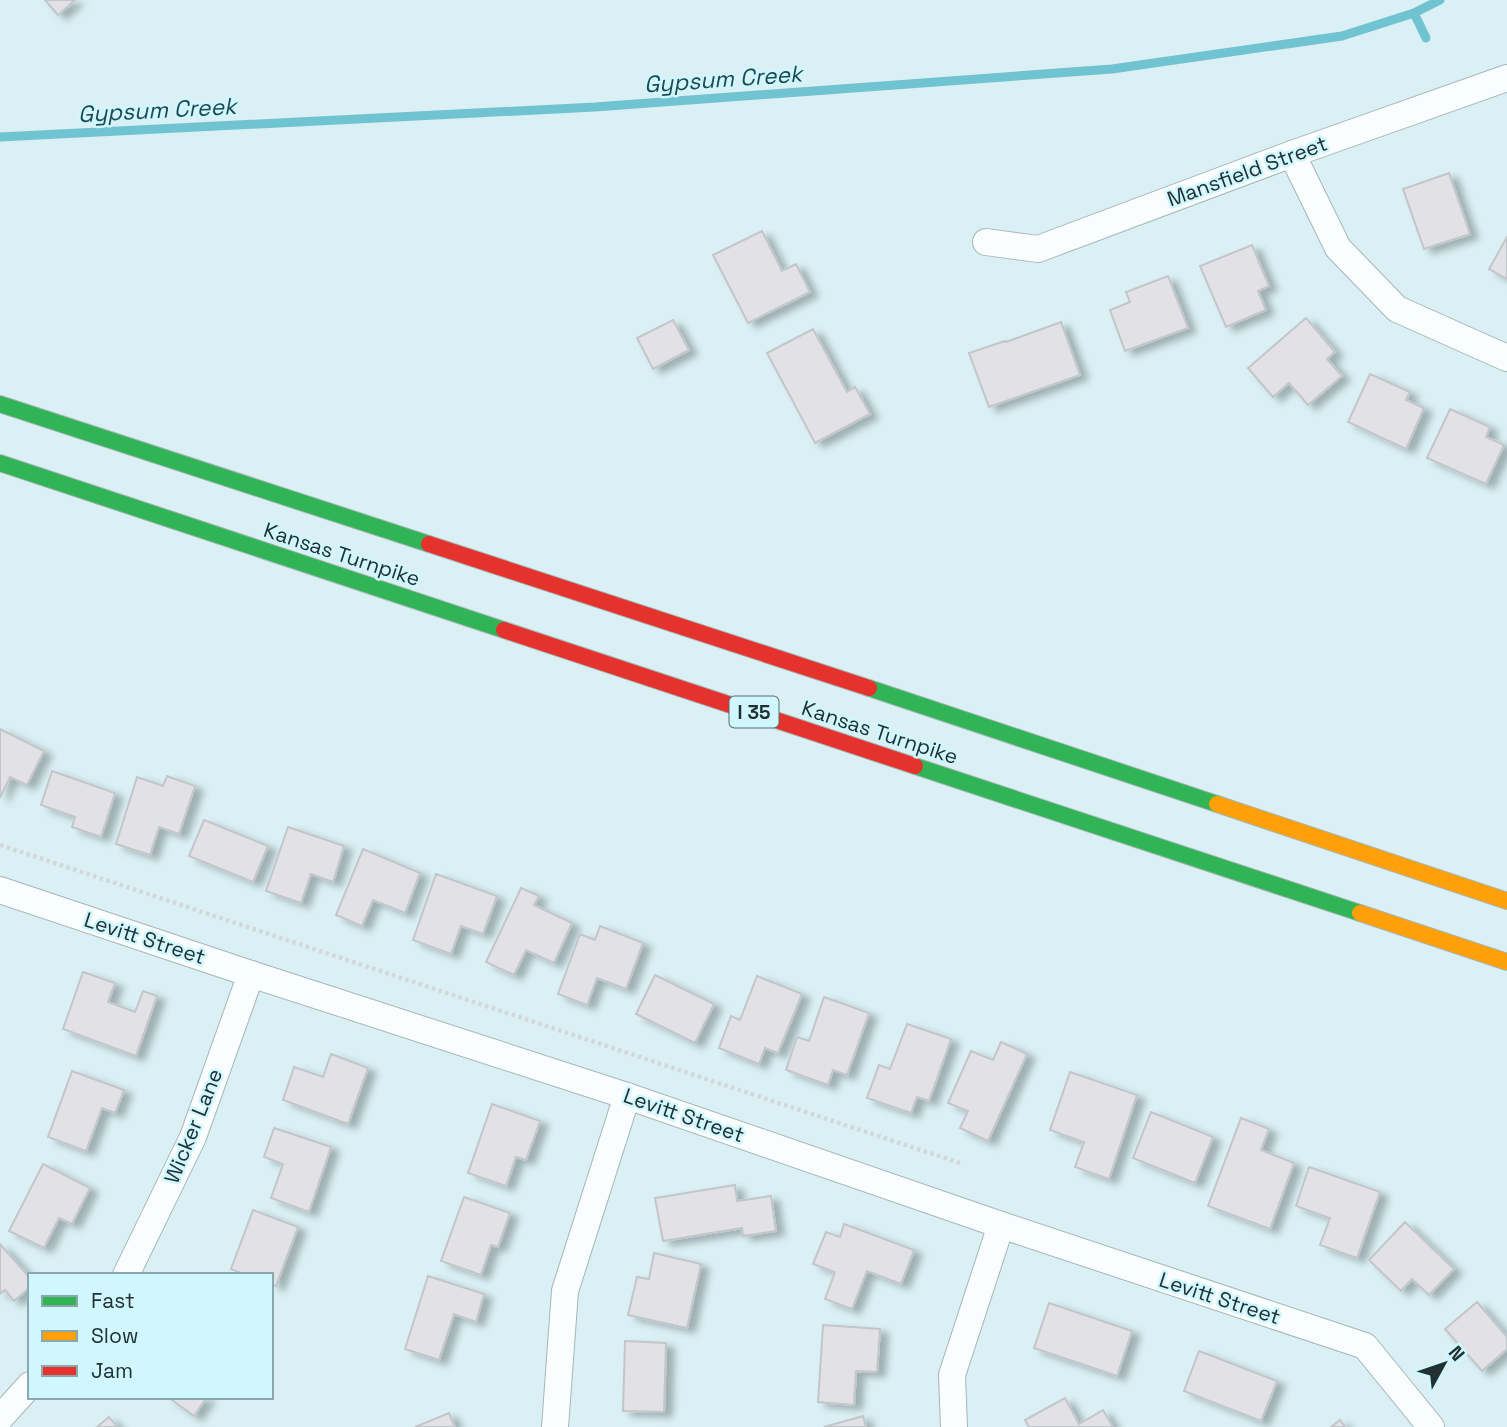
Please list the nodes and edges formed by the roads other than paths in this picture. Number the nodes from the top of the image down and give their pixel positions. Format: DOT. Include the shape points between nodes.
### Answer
graph roads {
  1 [pos="1507,78"];
  2 [pos="1292,154"];
  3 [pos="986,243"];
  4 [pos="1507,358"];
  5 [pos="0,404"];
  6 [pos="0,463"];
  7 [pos="0,890"];
  8 [pos="1507,901"];
  9 [pos="1507,962"];
  10 [pos="251,974"];
  11 [pos="627,1096"];
  12 [pos="1001,1224"];
  13 [pos="127,1273"];
  14 [pos="28,1387"];
  15 [pos="0,1418"];
  16 [pos="555,1427"];
  17 [pos="954,1427"];
  18 [pos="1431,1427"];
  1 -- 2 [label="street, Mansfield Street"];
  2 -- 3 [label="street, Mansfield Street" via="1038,248"];
  2 -- 4 [label="street" via="1338,248 1397,309"];
  5 -- 8 [label="highway, Kansas Turnpike"];
  6 -- 9 [label="highway, Kansas Turnpike / I 35"];
  7 -- 10 [label="street, Levitt Street"];
  10 -- 11 [label="street, Levitt Street"];
  10 -- 13 [label="street, Wicker Lane" via="193,1137"];
  11 -- 12 [label="street, Levitt Street"];
  11 -- 16 [label="street" via="565,1291"];
  12 -- 17 [label="street" via="952,1375"];
  12 -- 18 [label="street, Levitt Street" via="1365,1346"];
  14 -- 15 [label="street"];
}
